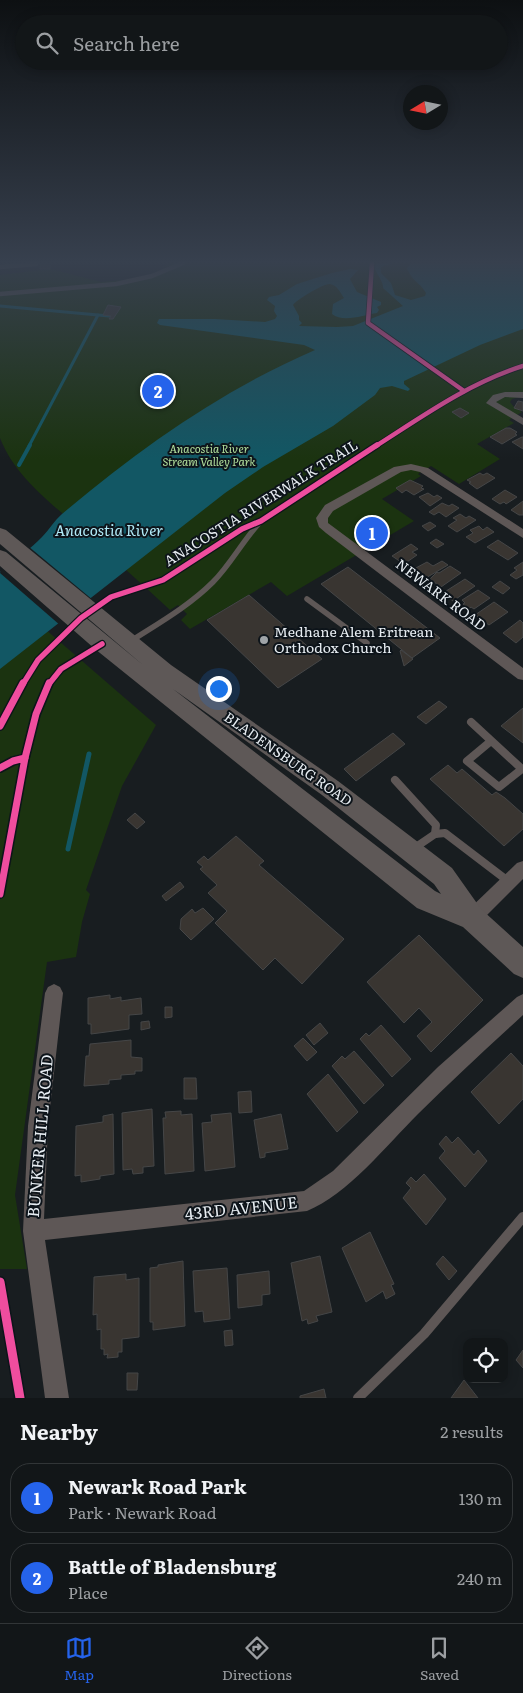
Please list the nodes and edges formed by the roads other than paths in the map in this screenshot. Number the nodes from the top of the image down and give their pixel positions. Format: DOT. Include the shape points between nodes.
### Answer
graph roads {
  1 [pos="523,395"];
  2 [pos="523,422"];
  3 [pos="261,521"];
  4 [pos="0,534"];
  5 [pos="523,534"];
  6 [pos="0,556"];
  7 [pos="307,598"];
  8 [pos="90,622"];
  9 [pos="129,643"];
  10 [pos="367,643"];
  11 [pos="523,675"];
  12 [pos="471,722"];
  13 [pos="492,741"];
  14 [pos="395,780"];
  15 [pos="436,834"];
  16 [pos="411,850"];
  17 [pos="523,868"];
  18 [pos="508,881"];
  19 [pos="472,918"];
  20 [pos="523,965"];
  21 [pos="54,993"];
  22 [pos="523,1003"];
  23 [pos="523,1217"];
  24 [pos="33,1231"];
  25 [pos="57,1398"];
  26 [pos="358,1398"];
  1 -- 2 [label="street" via="496,396 491,403"];
  3 -- 9 [label="lane" via="225,568 199,595"];
  4 -- 8 [label="main road, BLADENSBURG ROAD"];
  5 -- 11 [label="street, NEWARK ROAD" via="424,470 411,466 398,469 329,508 322,518 323,524"];
  6 -- 8 [label="main road, BLADENSBURG ROAD"];
  7 -- 10 [label="lane"];
  8 -- 9 [label="main road, BLADENSBURG ROAD"];
  8 -- 19 [label="main road, BLADENSBURG ROAD" via="426,900"];
  9 -- 16 [label="main road, BLADENSBURG ROAD"];
  12 -- 13 [label="lane"];
  13 -- 13 [label="lane" via="522,769 499,787 467,761"];
  14 -- 15 [label="lane" via="436,825"];
  15 -- 16 [label="lane"];
  15 -- 18 [label="lane" via="445,833"];
  16 -- 19 [label="main road, BLADENSBURG ROAD" via="443,876"];
  17 -- 18 [label="street"];
  18 -- 19 [label="street"];
  19 -- 20 [label="main road, BLADENSBURG ROAD"];
  21 -- 24 [label="street, BUNKER HILL ROAD" via="38,1126"];
  22 -- 24 [label="street, 43RD AVENUE" via="445,1074 340,1178 307,1201"];
  23 -- 26 [label="lane" via="457,1297 382,1378"];
  24 -- 25 [label="street, BUNKER HILL ROAD"];
}
